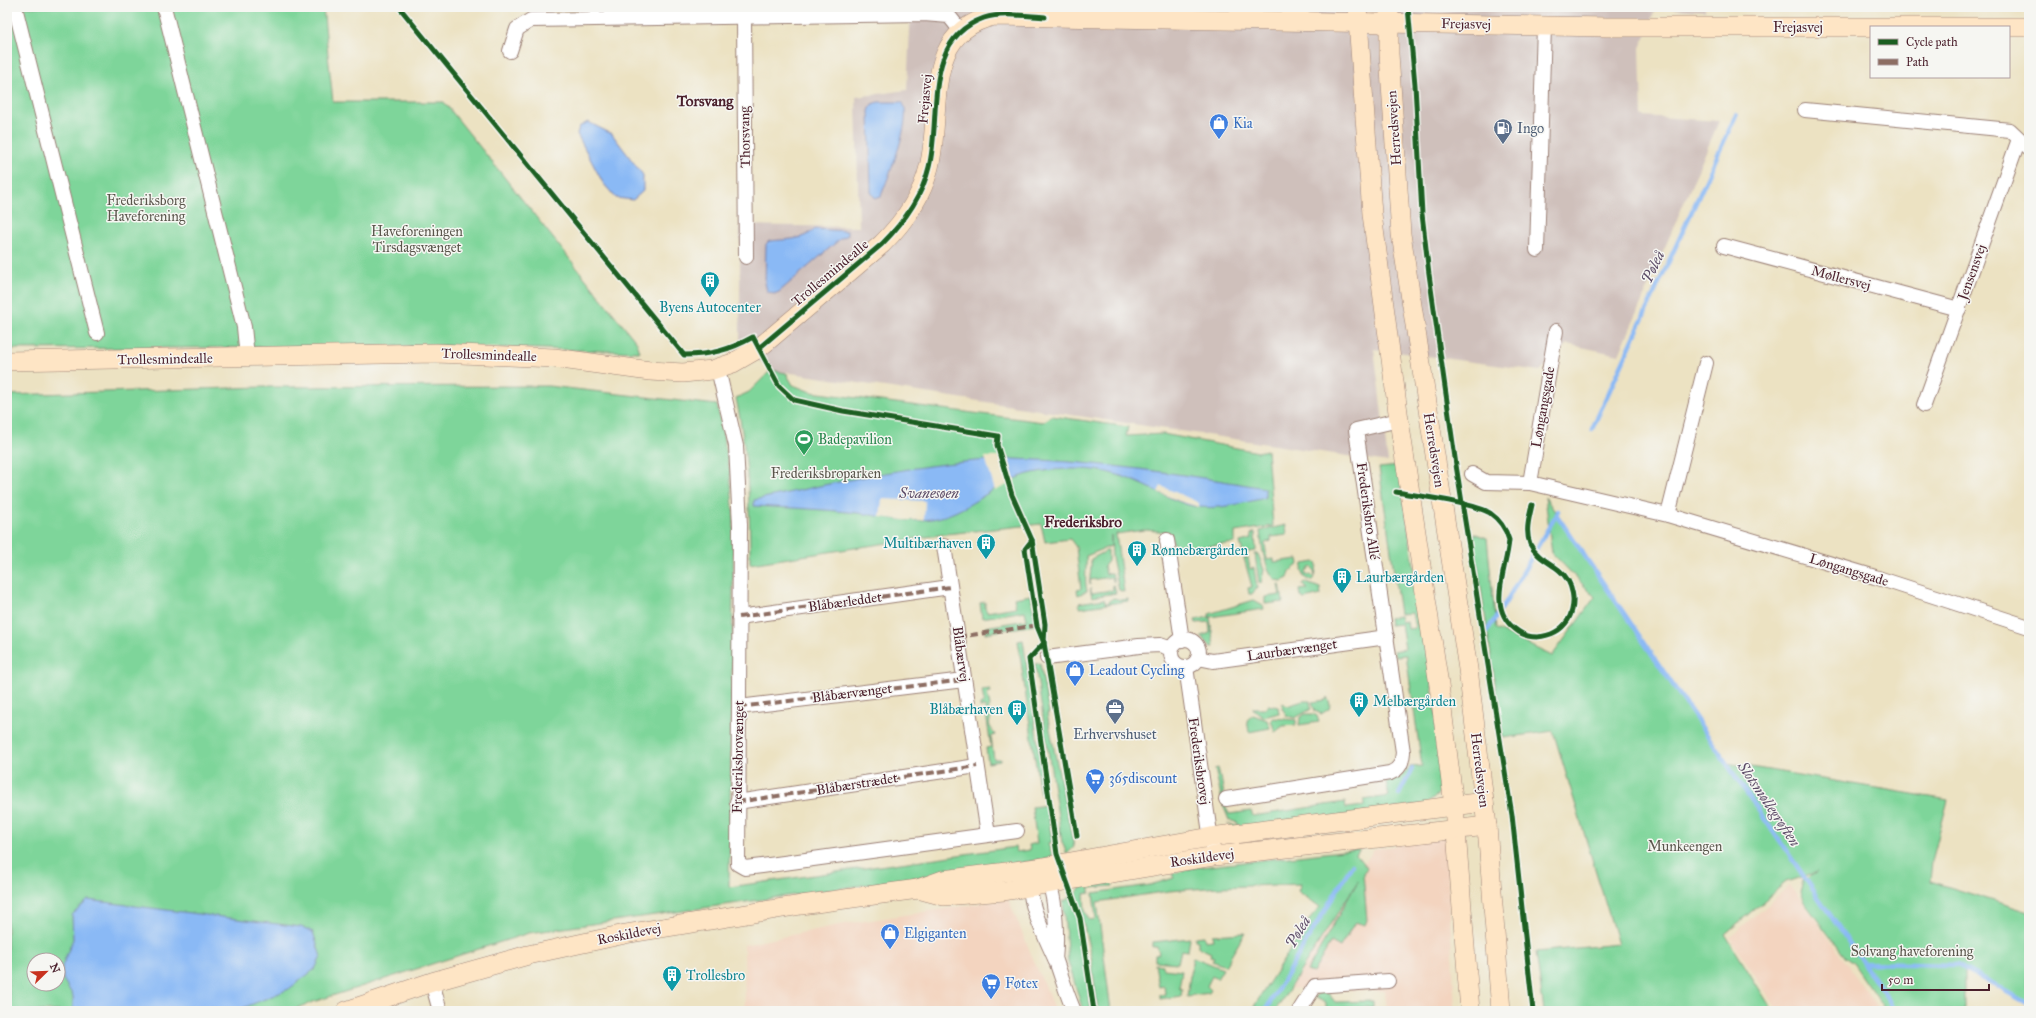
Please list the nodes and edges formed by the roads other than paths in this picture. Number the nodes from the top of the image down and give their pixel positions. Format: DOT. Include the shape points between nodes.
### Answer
graph roads {
  1 [pos="15,7"];
  2 [pos="164,7"];
  3 [pos="845,11"];
  4 [pos="1120,13"];
  5 [pos="1389,14"];
  6 [pos="1357,15"];
  7 [pos="744,18"];
  8 [pos="1544,26"];
  9 [pos="2010,26"];
  10 [pos="2029,26"];
  11 [pos="1870,27"];
  12 [pos="961,30"];
  13 [pos="510,51"];
  14 [pos="1805,110"];
  15 [pos="2024,143"];
  16 [pos="910,210"];
  17 [pos="1724,246"];
  18 [pos="1537,250"];
  19 [pos="746,257"];
  20 [pos="1958,309"];
  21 [pos="1556,331"];
  22 [pos="97,333"];
  23 [pos="247,357"];
  24 [pos="7,360"];
  25 [pos="1706,363"];
  26 [pos="718,369"];
  27 [pos="1924,405"];
  28 [pos="1399,420"];
  29 [pos="1472,474"];
  30 [pos="1530,483"];
  31 [pos="1668,515"];
  32 [pos="1167,540"];
  33 [pos="944,546"];
  34 [pos="950,587"];
  35 [pos="740,617"];
  36 [pos="2029,627"];
  37 [pos="1387,637"];
  38 [pos="1177,644"];
  39 [pos="1047,658"];
  40 [pos="1198,658"];
  41 [pos="1186,667"];
  42 [pos="964,680"];
  43 [pos="739,707"];
  44 [pos="978,766"];
  45 [pos="1226,799"];
  46 [pos="738,802"];
  47 [pos="1484,802"];
  48 [pos="1454,806"];
  49 [pos="1487,826"];
  50 [pos="1457,830"];
  51 [pos="1017,831"];
  52 [pos="988,834"];
  53 [pos="1212,847"];
  54 [pos="1037,868"];
  55 [pos="1050,883"];
  56 [pos="1029,886"];
  57 [pos="918,889"];
  58 [pos="1055,960"];
  59 [pos="1388,981"];
  60 [pos="432,982"];
  61 [pos="346,1011"];
  62 [pos="440,1011"];
  63 [pos="1074,1011"];
  64 [pos="1300,1011"];
  65 [pos="1470,1011"];
  66 [pos="1501,1011"];
  1 -- 22 [label="street"];
  2 -- 23 [label="street" via="244,327"];
  3 -- 7 [label="street"];
  3 -- 12 [label="street" via="943,15 949,16"];
  4 -- 6 [label="street, Frejasvej"];
  4 -- 12 [label="street, Frejasvej" via="994,16"];
  5 -- 6 [label="street, Frejasvej"];
  5 -- 8 [label="street, Frejasvej"];
  5 -- 47 [label="street, Herredsvejen" via="1401,234 1468,669"];
  6 -- 28 [label="street, Herredsvejen" via="1372,214"];
  7 -- 13 [label="street" via="531,20 517,29"];
  7 -- 19 [label="street, Thorsvang"];
  8 -- 11 [label="street, Frejasvej"];
  8 -- 18 [label="street"];
  9 -- 10 [label="street, Frejasvej"];
  12 -- 16 [label="street, Frejasvej" via="944,54 929,168 920,195"];
  14 -- 15 [label="street, Jensensvej" via="2010,130"];
  15 -- 20 [label="street, Jensensvej"];
  16 -- 26 [label="street, Trollesmindealle" via="897,229 882,244 759,348"];
  17 -- 20 [label="street, Møllersvej"];
  20 -- 27 [label="street, Jensensvej"];
  21 -- 30 [label="street, Løngangsgade"];
  23 -- 24 [label="street, Trollesmindealle"];
  23 -- 26 [label="street, Trollesmindealle" via="436,353 554,358 683,373"];
  25 -- 31 [label="street"];
  26 -- 35 [label="street, Frederiksbrovænget" via="736,446 740,525"];
  28 -- 37 [label="street, Frederiksbro Allé" via="1356,430"];
  28 -- 48 [label="street, Herredsvejen" via="1439,685"];
  29 -- 30 [label="street, Løngangsgade" via="1486,482"];
  30 -- 31 [label="street, Løngangsgade"];
  31 -- 36 [label="street, Løngangsgade"];
  32 -- 38 [label="street"];
  33 -- 34 [label="street, Blåbærvej"];
  34 -- 35 [label="street, Blåbærleddet"];
  34 -- 42 [label="street, Blåbærvej"];
  35 -- 43 [label="street, Frederiksbrovænget"];
  37 -- 40 [label="street, Laurbærvænget" via="1213,661"];
  37 -- 45 [label="street, Frederiksbro Allé" via="1403,752 1397,770 1386,774"];
  38 -- 39 [label="street" via="1139,646"];
  38 -- 40 [label="street" via="1189,640 1194,643 1199,652"];
  38 -- 41 [label="street" via="1174,662"];
  40 -- 41 [label="street"];
  41 -- 53 [label="street, Frederiksbrovej"];
  42 -- 43 [label="street, Blåbærvænget"];
  42 -- 44 [label="street, Blåbærvej"];
  43 -- 46 [label="street, Frederiksbrovænget"];
  44 -- 46 [label="street, Blåbærstrædet"];
  44 -- 52 [label="street, Blåbærvej"];
  46 -- 52 [label="street, Frederiksbrovænget" via="737,861 745,868"];
  47 -- 48 [label="street, Roskildevej"];
  47 -- 49 [label="street, Herredsvejen"];
  48 -- 50 [label="street, Herredsvejen"];
  48 -- 53 [label="street, Roskildevej" via="1257,833"];
  49 -- 50 [label="street, Roskildevej"];
  49 -- 66 [label="street, Herredsvejen"];
  50 -- 53 [label="street, Roskildevej"];
  50 -- 65 [label="street, Herredsvejen"];
  51 -- 52 [label="street, Frederiksbrovænget"];
  53 -- 54 [label="street, Roskildevej"];
  53 -- 55 [label="street, Roskildevej"];
  54 -- 55 [label="street"];
  54 -- 56 [label="street"];
  54 -- 57 [label="street, Roskildevej" via="943,880"];
  55 -- 56 [label="street, Roskildevej"];
  55 -- 58 [label="street" via="1057,938"];
  56 -- 57 [label="street, Roskildevej" via="1004,891 944,896"];
  56 -- 58 [label="street" via="1041,929"];
  57 -- 60 [label="street, Roskildevej" via="625,934 528,955"];
  58 -- 63 [label="street"];
  59 -- 64 [label="street" via="1315,986"];
  60 -- 61 [label="street, Roskildevej"];
  60 -- 62 [label="street"];
}
